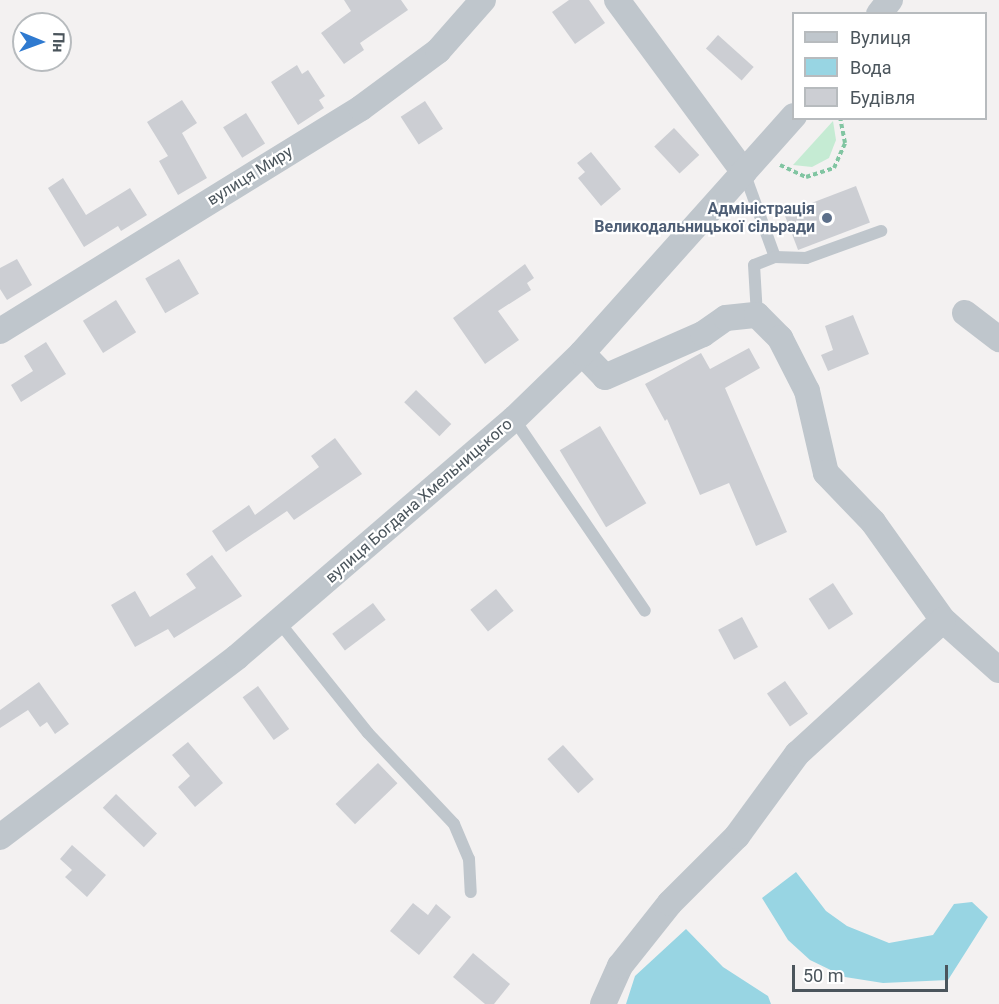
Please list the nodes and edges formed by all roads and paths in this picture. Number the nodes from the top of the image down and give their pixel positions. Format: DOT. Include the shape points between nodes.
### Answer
graph roads {
  1 [pos="483,0"];
  2 [pos="617,0"];
  3 [pos="890,0"];
  4 [pos="881,12"];
  5 [pos="792,118"];
  6 [pos="840,120"];
  7 [pos="763,151"];
  8 [pos="744,172"];
  9 [pos="880,231"];
  10 [pos="775,257"];
  11 [pos="965,312"];
  12 [pos="757,315"];
  13 [pos="0,331"];
  14 [pos="999,339"];
  15 [pos="582,353"];
  16 [pos="514,419"];
  17 [pos="645,611"];
  18 [pos="943,620"];
  19 [pos="279,622"];
  20 [pos="999,670"];
  21 [pos="0,837"];
  22 [pos="471,892"];
  23 [pos="603,1004"];
  1 -- 13 [label="street, вулиця Миру" via="438,51 361,108"];
  2 -- 8 [label="street"];
  3 -- 4 [label="street"];
  5 -- 7 [label="street, вулиця Богдана Хмельницького"];
  6 -- 7 [label="path" via="844,153 825,174 796,175"];
  7 -- 8 [label="street, вулиця Богдана Хмельницького"];
  8 -- 10 [label="lane"];
  8 -- 15 [label="street, вулиця Богдана Хмельницького"];
  9 -- 10 [label="lane" via="806,258"];
  10 -- 12 [label="lane" via="754,265"];
  11 -- 14 [label="street"];
  12 -- 15 [label="street" via="726,318 703,334 605,377"];
  12 -- 18 [label="street" via="780,338 807,391 826,473 873,522"];
  15 -- 16 [label="street, вулиця Богдана Хмельницького"];
  16 -- 17 [label="lane"];
  16 -- 19 [label="street, вулиця Богдана Хмельницького"];
  18 -- 20 [label="street"];
  18 -- 23 [label="street" via="797,754 737,836 670,903 620,966"];
  19 -- 21 [label="street, вулиця Богдана Хмельницького"];
  19 -- 22 [label="lane" via="368,733 454,824 470,859"];
}
